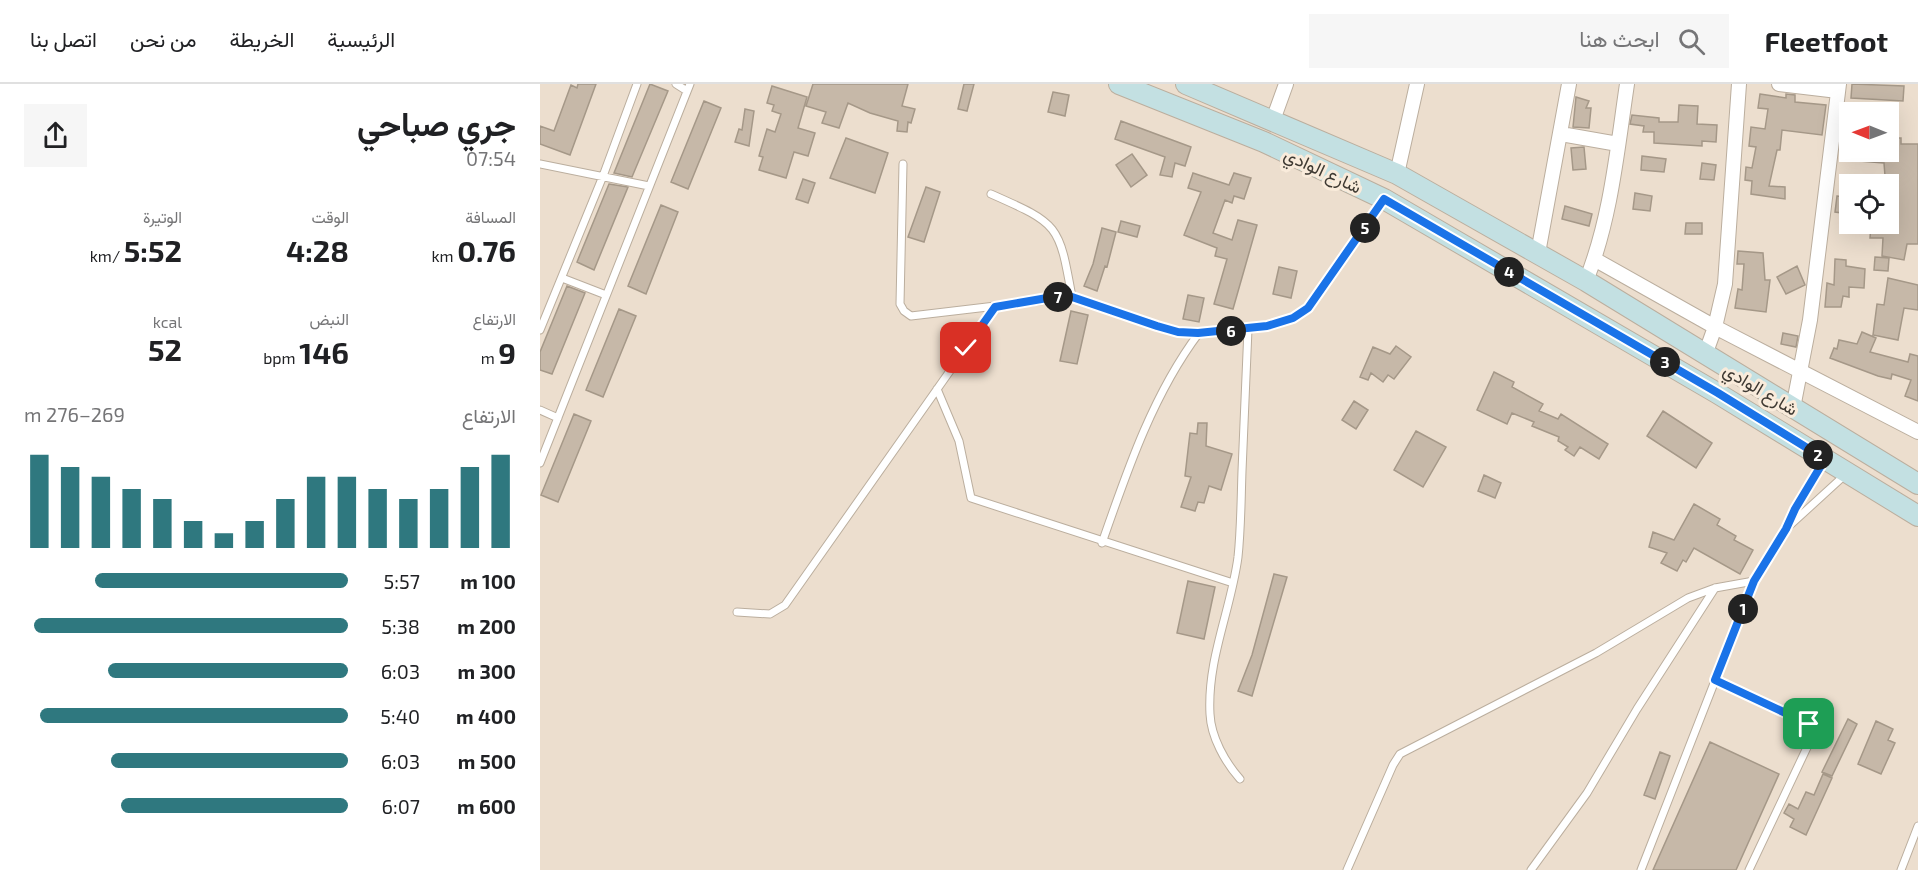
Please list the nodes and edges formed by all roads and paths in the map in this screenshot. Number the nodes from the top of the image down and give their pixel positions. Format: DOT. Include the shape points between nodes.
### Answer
graph roads {
  1 [pos="637,84"];
  2 [pos="676,84"];
  3 [pos="1119,84"];
  4 [pos="1186,84"];
  5 [pos="1286,84"];
  6 [pos="1417,84"];
  7 [pos="1569,84"];
  8 [pos="1627,84"];
  9 [pos="1739,84"];
  10 [pos="1779,84"];
  11 [pos="1839,87"];
  12 [pos="688,88"];
  13 [pos="1273,120"];
  14 [pos="1561,134"];
  15 [pos="1618,144"];
  16 [pos="540,164"];
  17 [pos="903,164"];
  18 [pos="1397,174"];
  19 [pos="603,176"];
  20 [pos="649,186"];
  21 [pos="991,194"];
  22 [pos="1384,199"];
  23 [pos="1538,253"];
  24 [pos="1594,259"];
  25 [pos="562,278"];
  26 [pos="1586,281"];
  27 [pos="606,294"];
  28 [pos="1072,297"];
  29 [pos="995,307"];
  30 [pos="1715,327"];
  31 [pos="1248,329"];
  32 [pos="540,330"];
  33 [pos="1198,333"];
  34 [pos="1705,355"];
  35 [pos="1729,369"];
  36 [pos="1801,373"];
  37 [pos="937,389"];
  38 [pos="1718,393"];
  39 [pos="1772,395"];
  40 [pos="1793,408"];
  41 [pos="540,410"];
  42 [pos="558,418"];
  43 [pos="1758,418"];
  44 [pos="1918,432"];
  45 [pos="1825,459"];
  46 [pos="540,463"];
  47 [pos="1847,473"];
  48 [pos="1918,484"];
  49 [pos="1918,516"];
  50 [pos="1786,529"];
  51 [pos="1102,543"];
  52 [pos="1754,581"];
  53 [pos="1233,583"];
  54 [pos="1715,588"];
  55 [pos="737,612"];
  56 [pos="1715,680"];
  57 [pos="1240,779"];
  58 [pos="1918,826"];
  59 [pos="1347,870"];
  60 [pos="1531,870"];
  61 [pos="1641,870"];
  62 [pos="1749,870"];
  63 [pos="1901,870"];
  1 -- 19 [label="lane"];
  2 -- 12 [label="lane"];
  3 -- 22 [label="main road, شارع الوادي" via="1264,142"];
  4 -- 13 [label="main road, شارع الوادي"];
  5 -- 13 [label="street"];
  6 -- 18 [label="street"];
  7 -- 14 [label="street"];
  8 -- 15 [label="street"];
  9 -- 30 [label="street" via="1725,284"];
  10 -- 11 [label="street"];
  11 -- 36 [label="street"];
  12 -- 20 [label="lane"];
  13 -- 18 [label="main road, شارع الوادي"];
  14 -- 15 [label="street"];
  14 -- 23 [label="street"];
  15 -- 24 [label="street" via="1608,209"];
  16 -- 19 [label="lane"];
  17 -- 29 [label="lane" via="900,304 904,311 918,316"];
  18 -- 23 [label="main road, شارع الوادي"];
  19 -- 20 [label="lane"];
  19 -- 25 [label="lane"];
  20 -- 27 [label="lane"];
  21 -- 28 [label="lane" via="1048,223 1063,248"];
  22 -- 31 [label="lane" via="1308,308 1293,318"];
  22 -- 38 [label="main road, شارع الوادي"];
  23 -- 26 [label="main road, شارع الوادي"];
  24 -- 26 [label="street"];
  24 -- 30 [label="street"];
  25 -- 27 [label="lane"];
  25 -- 32 [label="lane"];
  26 -- 34 [label="main road, شارع الوادي"];
  27 -- 42 [label="lane"];
  28 -- 29 [label="lane"];
  28 -- 33 [label="lane" via="1178,332"];
  29 -- 37 [label="lane"];
  30 -- 34 [label="street"];
  30 -- 36 [label="street"];
  31 -- 33 [label="lane"];
  31 -- 53 [label="lane" via="1240,537"];
  33 -- 51 [label="lane" via="1148,425"];
  34 -- 35 [label="main road, شارع الوادي"];
  35 -- 38 [label="main road"];
  35 -- 39 [label="main road, شارع الوادي"];
  36 -- 40 [label="street"];
  36 -- 44 [label="street"];
  37 -- 51 [label="lane" via="959,441 971,498"];
  37 -- 55 [label="lane" via="785,605 770,614"];
  38 -- 43 [label="main road, شارع الوادي"];
  39 -- 40 [label="main road, شارع الوادي"];
  39 -- 43 [label="main road"];
  40 -- 48 [label="main road, شارع الوادي"];
  41 -- 42 [label="lane"];
  42 -- 46 [label="lane"];
  43 -- 45 [label="main road, شارع الوادي"];
  45 -- 47 [label="main road, شارع الوادي"];
  45 -- 50 [label="lane"];
  47 -- 49 [label="main road, شارع الوادي"];
  47 -- 50 [label="lane"];
  50 -- 52 [label="lane"];
  51 -- 53 [label="lane"];
  52 -- 54 [label="lane"];
  52 -- 56 [label="lane"];
  53 -- 57 [label="lane" via="1214,659 1210,714 1221,750"];
  54 -- 59 [label="lane" via="1681,602 1596,653 1400,753"];
  54 -- 60 [label="lane" via="1587,793"];
  56 -- 61 [label="lane"];
  56 -- 62 [label="lane" via="1809,724 1812,729 1811,739"];
  58 -- 63 [label="lane"];
}
